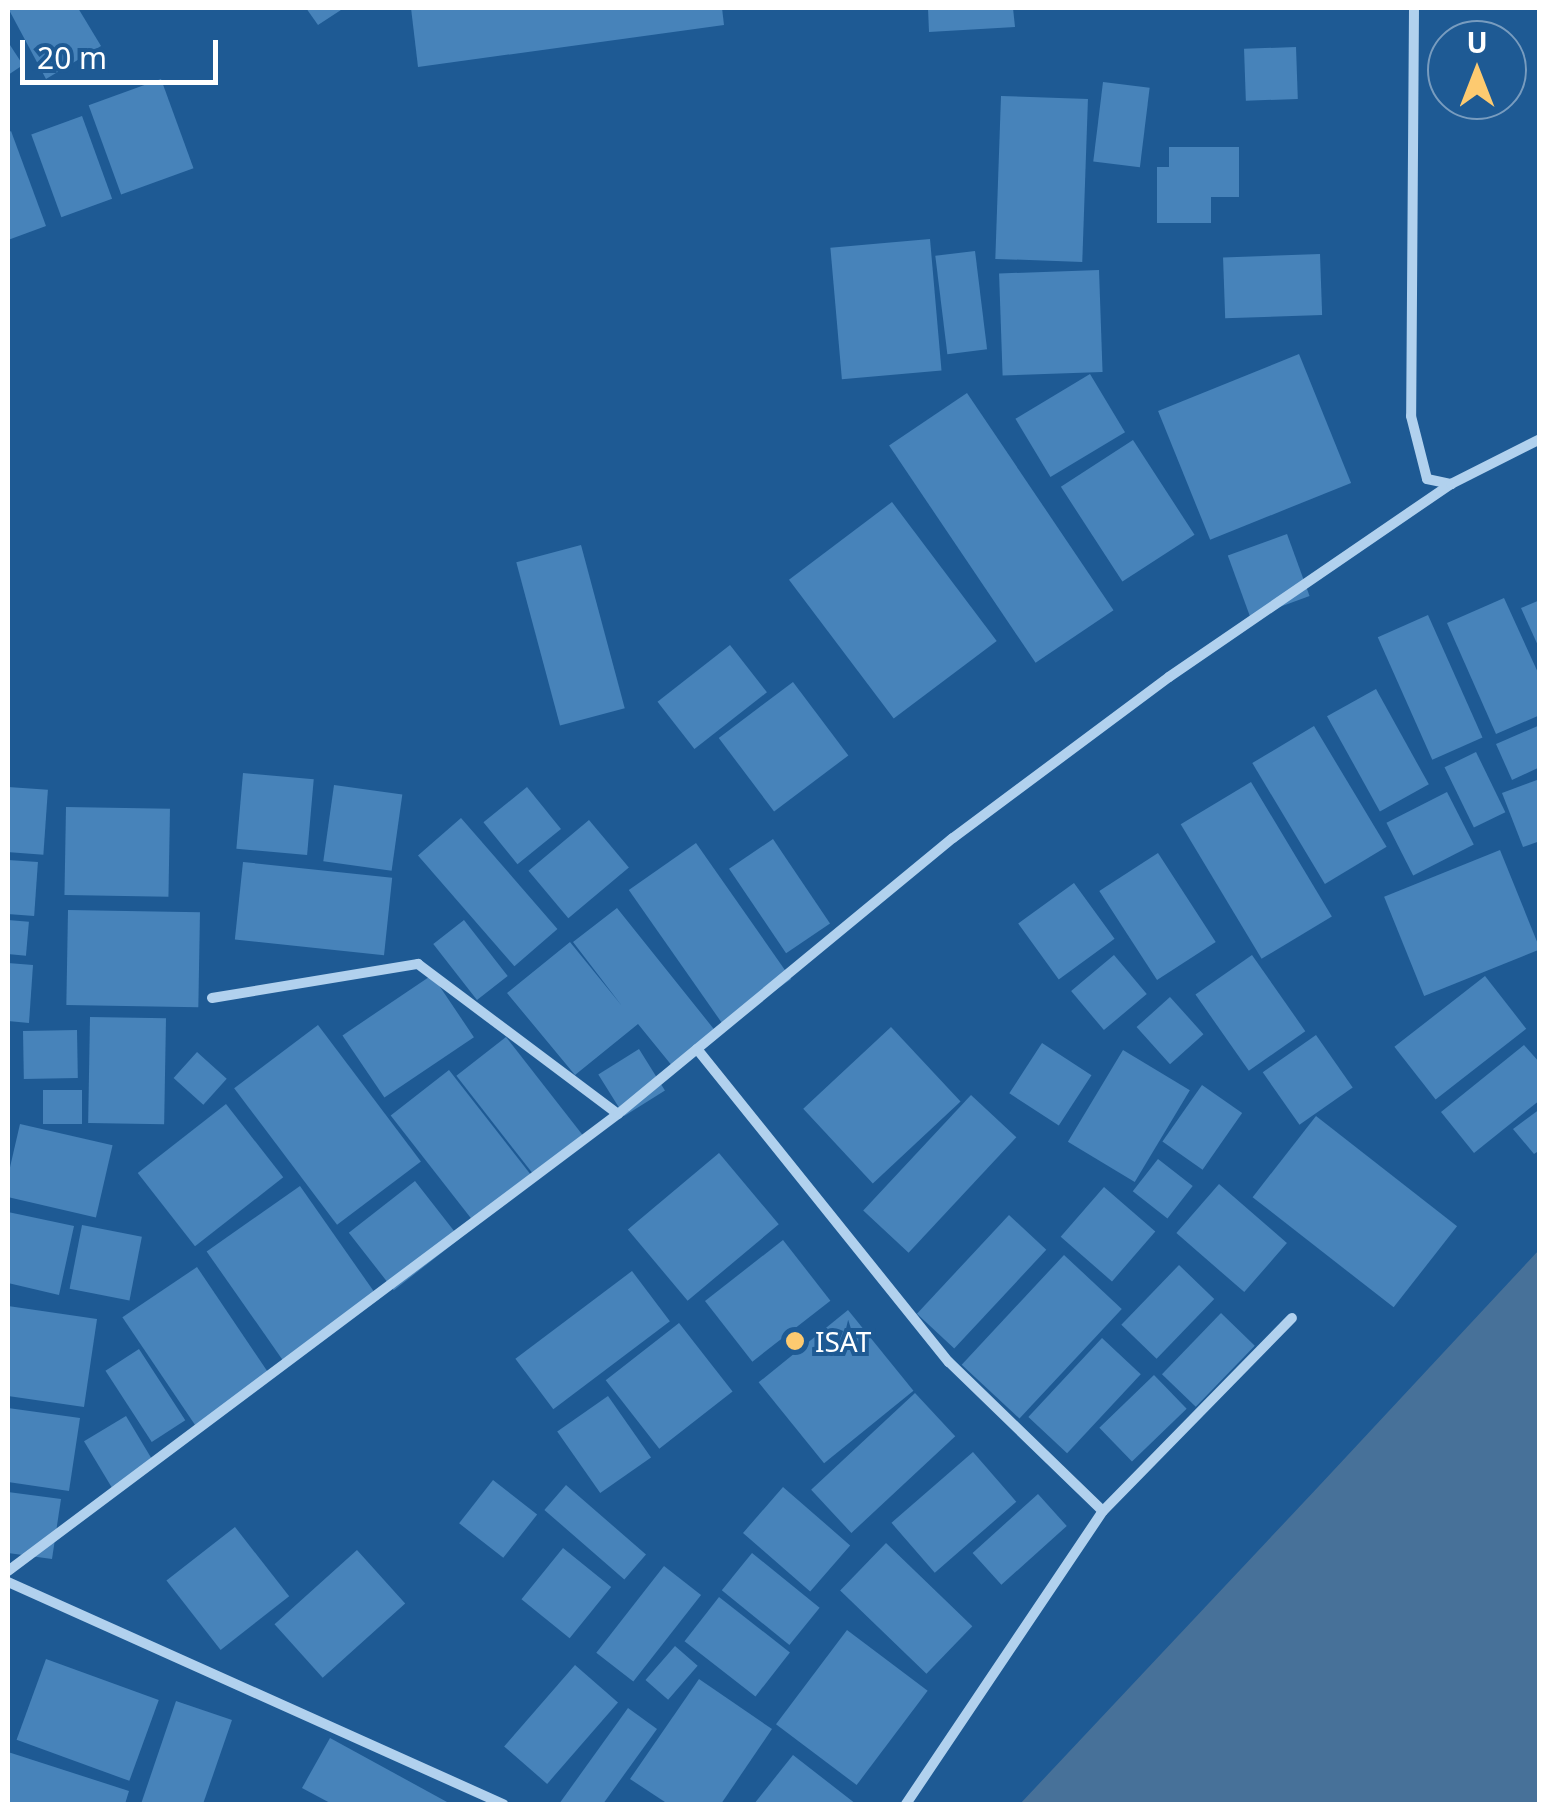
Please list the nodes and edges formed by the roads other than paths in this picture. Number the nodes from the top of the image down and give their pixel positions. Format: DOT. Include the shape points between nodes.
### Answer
graph roads {
  1 [pos="1414,8"];
  2 [pos="1540,439"];
  3 [pos="1451,484"];
  4 [pos="212,998"];
  5 [pos="697,1049"];
  6 [pos="618,1114"];
  7 [pos="1292,1318"];
  8 [pos="1103,1512"];
  9 [pos="8,1571"];
  10 [pos="8,1582"];
  11 [pos="503,1804"];
  12 [pos="906,1804"];
  1 -- 3 [label="street" via="1411,416 1426,478"];
  2 -- 3 [label="street"];
  3 -- 5 [label="street" via="1052,764"];
  4 -- 6 [label="street" via="418,964"];
  5 -- 6 [label="street"];
  5 -- 8 [label="street" via="949,1362"];
  6 -- 9 [label="street"];
  7 -- 8 [label="street"];
  8 -- 12 [label="street"];
  10 -- 11 [label="street"];
}
